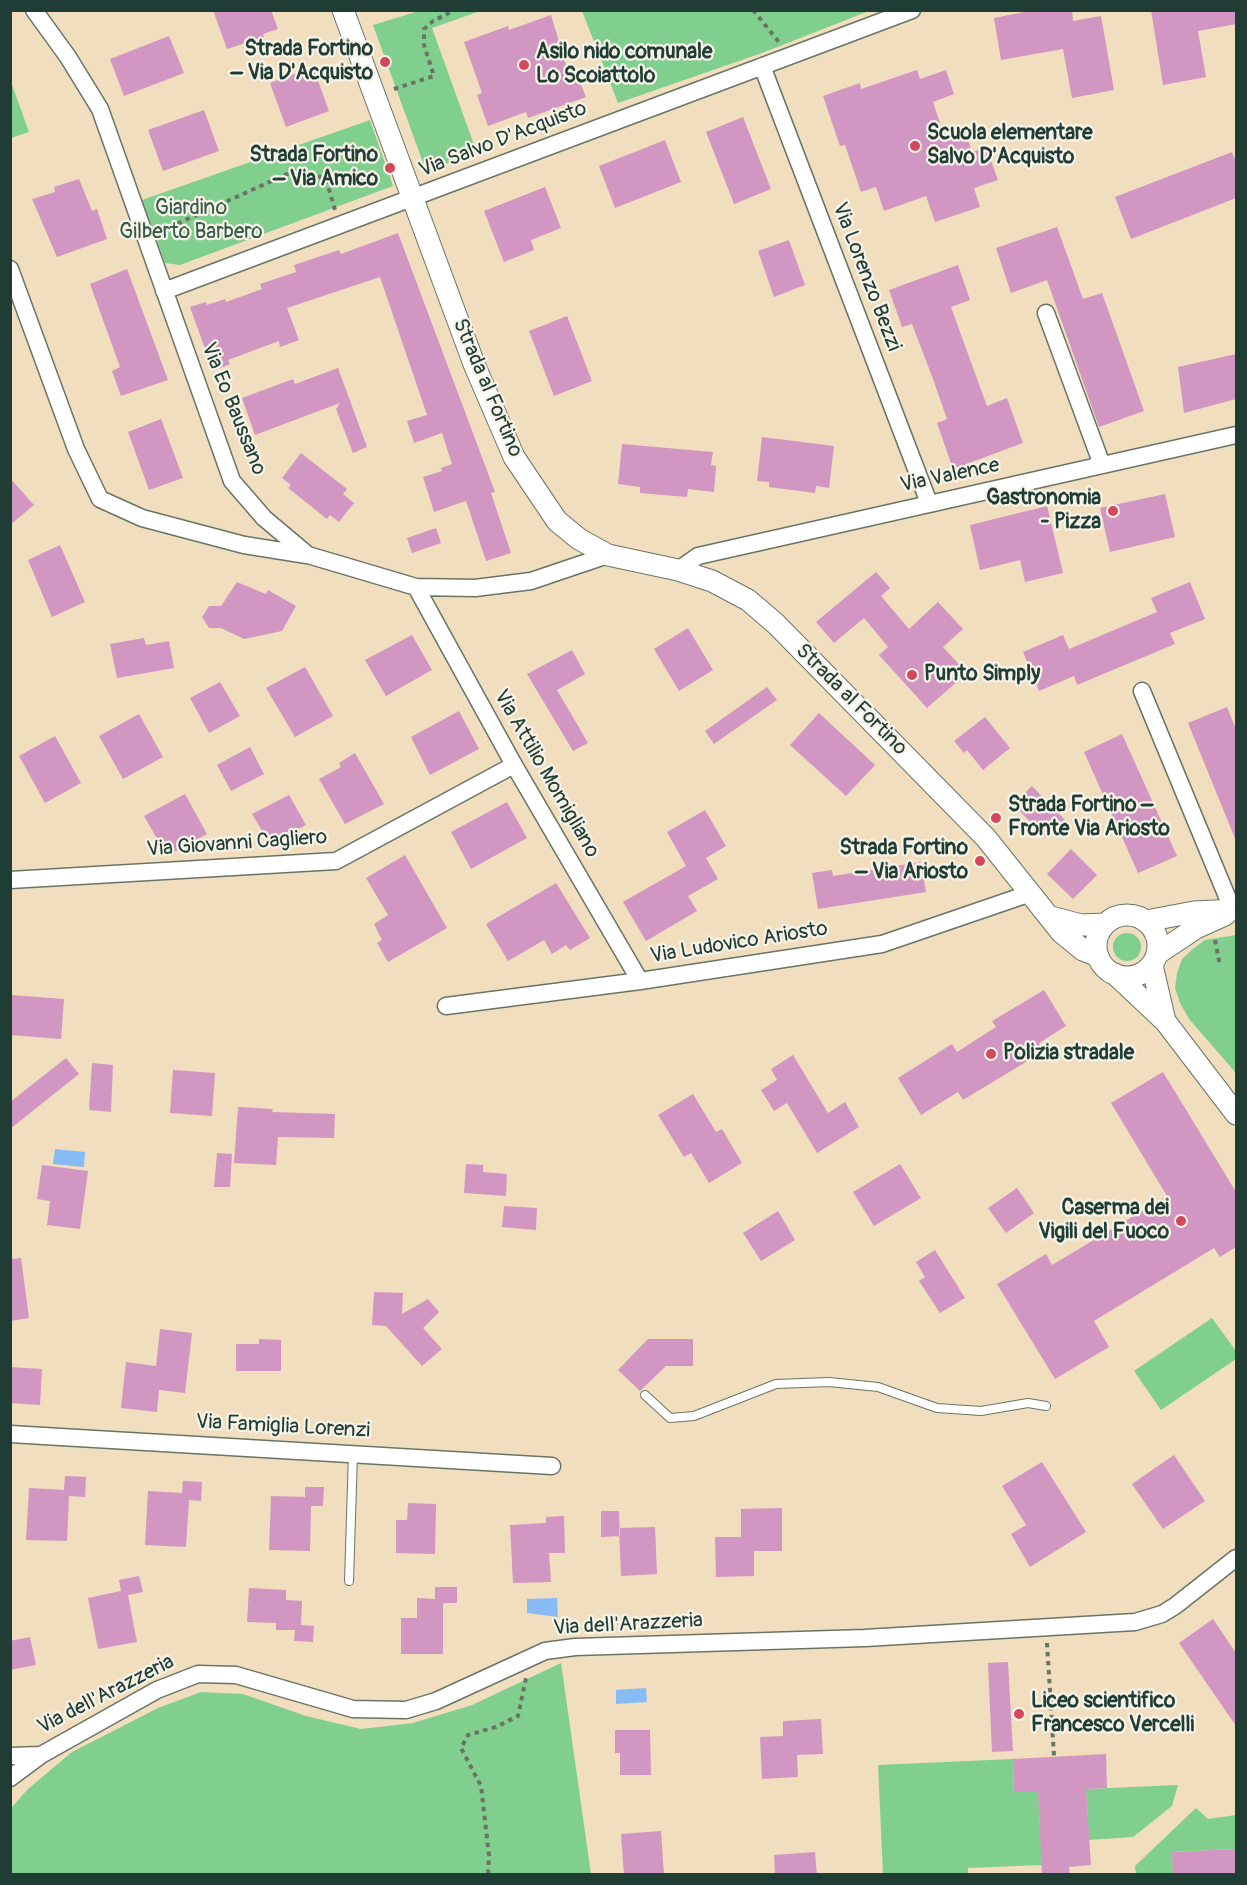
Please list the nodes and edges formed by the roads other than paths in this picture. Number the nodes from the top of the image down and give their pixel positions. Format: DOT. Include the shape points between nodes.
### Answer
graph roads {
  1 [pos="34,10"];
  2 [pos="343,10"];
  3 [pos="912,10"];
  4 [pos="762,66"];
  5 [pos="413,197"];
  6 [pos="10,269"];
  7 [pos="164,291"];
  8 [pos="1046,312"];
  9 [pos="1236,435"];
  10 [pos="1102,465"];
  11 [pos="929,503"];
  12 [pos="308,555"];
  13 [pos="608,555"];
  14 [pos="678,570"];
  15 [pos="416,587"];
  16 [pos="1142,691"];
  17 [pos="514,765"];
  18 [pos="10,880"];
  19 [pos="1031,893"];
  20 [pos="1233,911"];
  21 [pos="1051,917"];
  22 [pos="1146,921"];
  23 [pos="1105,924"];
  24 [pos="1098,956"];
  25 [pos="1155,960"];
  26 [pos="1115,975"];
  27 [pos="640,981"];
  28 [pos="446,1006"];
  29 [pos="1165,1021"];
  30 [pos="1236,1114"];
  31 [pos="645,1395"];
  32 [pos="1046,1406"];
  33 [pos="10,1434"];
  34 [pos="353,1454"];
  35 [pos="552,1466"];
  36 [pos="1236,1558"];
  37 [pos="349,1581"];
  38 [pos="41,1755"];
  39 [pos="10,1756"];
  40 [pos="10,1778"];
  1 -- 7 [label="street, Via Eo Baussano" via="100,109"];
  2 -- 5 [label="street, Strada al Fortino"];
  3 -- 4 [label="street, Via Salvo D'Acquisto"];
  4 -- 5 [label="street, Via Salvo D'Acquisto"];
  4 -- 11 [label="street, Via Lorenzo Bezzi"];
  5 -- 7 [label="street, Via Salvo D'Acquisto"];
  5 -- 13 [label="street, Strada al Fortino" via="474,364 514,457 557,521"];
  6 -- 12 [label="street" via="76,449 100,500 142,518 244,545"];
  7 -- 12 [label="street, Via Eo Baussano" via="232,481 264,518"];
  8 -- 10 [label="street"];
  9 -- 10 [label="street, Via Valence"];
  10 -- 11 [label="street, Via Valence"];
  11 -- 14 [label="street, Via Valence" via="698,556"];
  12 -- 15 [label="street, Via Eo Baussano"];
  13 -- 14 [label="street, Strada al Fortino"];
  13 -- 15 [label="street, Via Eo Baussano" via="531,581 475,588"];
  14 -- 19 [label="street, Strada al Fortino" via="712,581 748,600 770,618 978,830"];
  15 -- 17 [label="street, Via Attilio Momigliano"];
  16 -- 20 [label="street"];
  17 -- 18 [label="street, Via Giovanni Cagliero" via="336,861"];
  17 -- 27 [label="street, Via Attilio Momigliano"];
  19 -- 21 [label="street, Strada al Fortino"];
  19 -- 27 [label="street, Via Ludovico Ariosto" via="882,944"];
  20 -- 22 [label="street" via="1194,912"];
  20 -- 25 [label="street" via="1196,928"];
  21 -- 23 [label="street" via="1081,925"];
  21 -- 24 [label="street, Strada al Fortino" via="1071,942"];
  22 -- 23 [label="street" via="1130,915"];
  22 -- 25 [label="street" via="1157,936"];
  23 -- 24 [label="street" via="1097,939"];
  24 -- 26 [label="street"];
  25 -- 26 [label="street" via="1139,975"];
  25 -- 29 [label="street"];
  26 -- 29 [label="street"];
  27 -- 28 [label="street, Via Ludovico Ariosto"];
  29 -- 30 [label="street"];
  31 -- 32 [label="lane" via="669,1418 694,1416 776,1384 829,1382 878,1387 937,1408 981,1411 1028,1404"];
  33 -- 34 [label="street, Via Famiglia Lorenzi"];
  34 -- 35 [label="street, Via Famiglia Lorenzi"];
  34 -- 37 [label="lane"];
  36 -- 38 [label="street, Via dell'Arazzeria" via="1162,1614 1136,1622 865,1638 575,1647 523,1659 436,1701 406,1710 353,1709 236,1675 198,1674 157,1690"];
  38 -- 39 [label="street"];
  38 -- 40 [label="street, Via dell'Arazzeria"];
}
